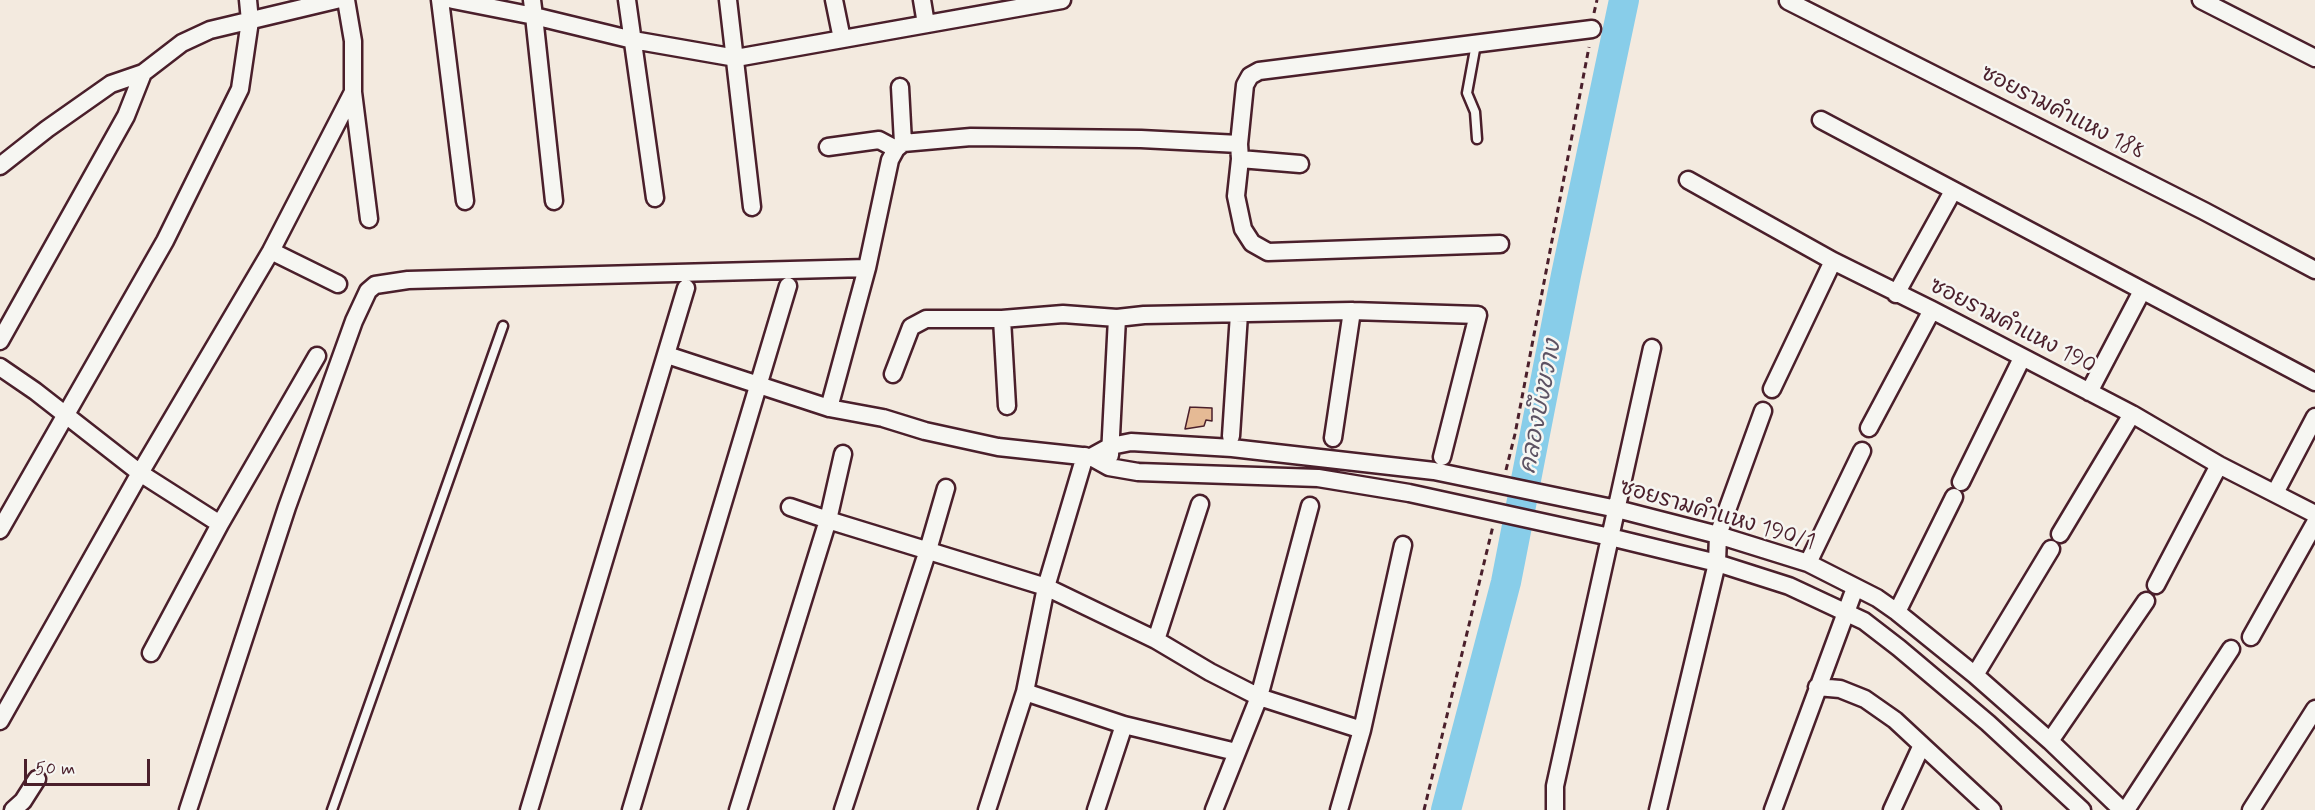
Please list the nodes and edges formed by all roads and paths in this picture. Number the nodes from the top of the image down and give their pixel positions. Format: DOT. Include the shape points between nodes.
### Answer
graph roads {
  1 [pos="248,0"];
  2 [pos="336,0"];
  3 [pos="346,0"];
  4 [pos="440,0"];
  5 [pos="453,0"];
  6 [pos="627,0"];
  7 [pos="728,0"];
  8 [pos="834,0"];
  9 [pos="922,0"];
  10 [pos="1062,0"];
  11 [pos="1597,0"];
  12 [pos="2201,0"];
  13 [pos="1788,1"];
  14 [pos="1016,4"];
  15 [pos="533,8"];
  16 [pos="250,21"];
  17 [pos="926,24"];
  18 [pos="1592,29"];
  19 [pos="842,39"];
  20 [pos="633,40"];
  21 [pos="1476,44"];
  22 [pos="736,58"];
  23 [pos="2315,58"];
  24 [pos="143,73"];
  25 [pos="900,87"];
  26 [pos="353,92"];
  27 [pos="1821,120"];
  28 [pos="1477,139"];
  29 [pos="899,146"];
  30 [pos="828,147"];
  31 [pos="1239,151"];
  32 [pos="1300,164"];
  33 [pos="0,166"];
  34 [pos="1688,180"];
  35 [pos="1953,191"];
  36 [pos="655,198"];
  37 [pos="465,201"];
  38 [pos="554,201"];
  39 [pos="752,207"];
  40 [pos="369,219"];
  41 [pos="1500,244"];
  42 [pos="271,251"];
  43 [pos="1833,261"];
  44 [pos="867,268"];
  45 [pos="2315,270"];
  46 [pos="338,284"];
  47 [pos="788,286"];
  48 [pos="686,288"];
  49 [pos="2142,291"];
  50 [pos="1896,294"];
  51 [pos="1932,310"];
  52 [pos="1352,311"];
  53 [pos="1239,314"];
  54 [pos="1117,318"];
  55 [pos="1002,319"];
  56 [pos="503,326"];
  57 [pos="0,341"];
  58 [pos="1652,348"];
  59 [pos="667,355"];
  60 [pos="317,356"];
  61 [pos="2022,358"];
  62 [pos="0,367"];
  63 [pos="893,374"];
  64 [pos="2315,382"];
  65 [pos="759,384"];
  66 [pos="1772,389"];
  67 [pos="2089,392"];
  68 [pos="1007,406"];
  69 [pos="829,408"];
  70 [pos="1763,411"];
  71 [pos="2132,414"];
  72 [pos="66,415"];
  73 [pos="2315,417"];
  74 [pos="1869,428"];
  75 [pos="1333,438"];
  76 [pos="1226,442"];
  77 [pos="1111,446"];
  78 [pos="1862,450"];
  79 [pos="843,454"];
  80 [pos="1088,457"];
  81 [pos="2219,465"];
  82 [pos="1431,466"];
  83 [pos="1109,467"];
  84 [pos="140,473"];
  85 [pos="1219,476"];
  86 [pos="1504,479"];
  87 [pos="946,488"];
  88 [pos="1408,493"];
  89 [pos="2275,493"];
  90 [pos="1200,504"];
  91 [pos="1310,506"];
  92 [pos="790,507"];
  93 [pos="1617,509"];
  94 [pos="2315,514"];
  95 [pos="828,520"];
  96 [pos="2315,523"];
  97 [pos="220,524"];
  98 [pos="1493,525"];
  99 [pos="0,530"];
  100 [pos="2060,534"];
  101 [pos="1718,535"];
  102 [pos="1610,537"];
  103 [pos="1403,545"];
  104 [pos="2051,549"];
  105 [pos="928,550"];
  106 [pos="1717,563"];
  107 [pos="1808,563"];
  108 [pos="2156,585"];
  109 [pos="1046,587"];
  110 [pos="1855,588"];
  111 [pos="2146,601"];
  112 [pos="1845,611"];
  113 [pos="1897,612"];
  114 [pos="2250,637"];
  115 [pos="1156,639"];
  116 [pos="2231,650"];
  117 [pos="151,653"];
  118 [pos="1975,675"];
  119 [pos="1817,687"];
  120 [pos="1025,692"];
  121 [pos="1259,697"];
  122 [pos="2315,709"];
  123 [pos="0,721"];
  124 [pos="1125,725"];
  125 [pos="1362,730"];
  126 [pos="2050,741"];
  127 [pos="1921,747"];
  128 [pos="1236,752"];
  129 [pos="37,779"];
  130 [pos="13,810"];
  131 [pos="188,810"];
  132 [pos="332,810"];
  133 [pos="529,810"];
  134 [pos="631,810"];
  135 [pos="738,810"];
  136 [pos="843,810"];
  137 [pos="987,810"];
  138 [pos="1096,810"];
  139 [pos="1214,810"];
  140 [pos="1339,810"];
  141 [pos="1424,810"];
  142 [pos="1555,810"];
  143 [pos="1658,810"];
  144 [pos="1773,810"];
  145 [pos="1892,810"];
  146 [pos="1992,810"];
  147 [pos="2082,810"];
  148 [pos="2124,810"];
  149 [pos="2251,810"];
  1 -- 16 [label="street"];
  2 -- 16 [label="street"];
  3 -- 26 [label="street" via="353,41"];
  4 -- 37 [label="street"];
  5 -- 15 [label="street"];
  6 -- 20 [label="street"];
  7 -- 22 [label="street"];
  8 -- 19 [label="street"];
  9 -- 17 [label="street"];
  10 -- 14 [label="street"];
  11 -- 18 [label="path"];
  12 -- 23 [label="street"];
  13 -- 45 [label="street, ซอยรามคำแหง 188"];
  14 -- 17 [label="street"];
  15 -- 20 [label="street"];
  15 -- 38 [label="street"];
  16 -- 24 [label="street" via="210,30 182,44"];
  16 -- 72 [label="street" via="240,89 165,241"];
  17 -- 19 [label="street"];
  18 -- 21 [label="street"];
  18 -- 86 [label="path"];
  19 -- 22 [label="street"];
  20 -- 22 [label="street"];
  20 -- 36 [label="street"];
  21 -- 28 [label="lane" via="1467,93 1475,112"];
  21 -- 31 [label="street" via="1260,71 1250,76 1245,85"];
  22 -- 39 [label="street"];
  24 -- 33 [label="street" via="111,84"];
  24 -- 57 [label="street" via="126,116"];
  25 -- 29 [label="street"];
  26 -- 40 [label="street"];
  26 -- 42 [label="street"];
  27 -- 35 [label="street"];
  29 -- 30 [label="street" via="879,140"];
  29 -- 31 [label="street" via="983,137 1141,139"];
  29 -- 44 [label="street" via="890,160"];
  31 -- 32 [label="street"];
  31 -- 41 [label="street" via="1236,196 1243,229 1252,243 1268,252"];
  34 -- 43 [label="street, ซอยรามคำแหง 190"];
  35 -- 49 [label="street"];
  35 -- 50 [label="street"];
  42 -- 46 [label="street"];
  42 -- 84 [label="street"];
  43 -- 50 [label="street, ซอยรามคำแหง 190"];
  43 -- 66 [label="street"];
  44 -- 69 [label="street"];
  44 -- 131 [label="street" via="408,280 375,285 368,291 354,321 287,507"];
  47 -- 65 [label="street"];
  48 -- 59 [label="street"];
  49 -- 64 [label="street"];
  49 -- 67 [label="street"];
  50 -- 51 [label="street, ซอยรามคำแหง 190"];
  51 -- 61 [label="street, ซอยรามคำแหง 190"];
  51 -- 74 [label="street"];
  52 -- 53 [label="street"];
  52 -- 75 [label="street"];
  52 -- 82 [label="street" via="1478,315"];
  53 -- 54 [label="street"];
  53 -- 76 [label="street"];
  54 -- 55 [label="street" via="1063,314"];
  54 -- 77 [label="street"];
  55 -- 63 [label="street" via="926,319 911,327"];
  55 -- 68 [label="street"];
  56 -- 132 [label="lane"];
  58 -- 93 [label="street"];
  59 -- 65 [label="street"];
  59 -- 133 [label="street"];
  60 -- 97 [label="street"];
  61 -- 67 [label="street, ซอยรามคำแหง 190"];
  61 -- 113 [label="street"];
  62 -- 72 [label="street"];
  65 -- 69 [label="street"];
  65 -- 134 [label="street"];
  67 -- 71 [label="street, ซอยรามคำแหง 190"];
  69 -- 80 [label="street" via="998,447"];
  70 -- 101 [label="street"];
  71 -- 81 [label="street, ซอยรามคำแหง 190"];
  71 -- 100 [label="street"];
  72 -- 84 [label="street"];
  72 -- 99 [label="street"];
  73 -- 89 [label="street"];
  76 -- 77 [label="street, ซอยรามคำแหง 190/1" via="1131,442"];
  76 -- 82 [label="street, ซอยรามคำแหง 190/1" via="1232,448"];
  76 -- 85 [label="street"];
  77 -- 80 [label="street"];
  77 -- 83 [label="street"];
  78 -- 107 [label="street"];
  79 -- 95 [label="street"];
  80 -- 83 [label="street, ซอยรามคำแหง 190/1"];
  80 -- 109 [label="street"];
  81 -- 89 [label="street, ซอยรามคำแหง 190"];
  81 -- 108 [label="street"];
  82 -- 88 [label="street"];
  82 -- 93 [label="street, ซอยรามคำแหง 190/1"];
  83 -- 85 [label="street, ซอยรามคำแหง 190/1"];
  84 -- 97 [label="street"];
  84 -- 123 [label="street"];
  85 -- 88 [label="street, ซอยรามคำแหง 190/1" via="1318,478"];
  87 -- 105 [label="street"];
  88 -- 102 [label="street, ซอยรามคำแหง 190/1"];
  89 -- 94 [label="street, ซอยรามคำแหง 190"];
  90 -- 115 [label="street"];
  91 -- 121 [label="street"];
  92 -- 95 [label="street"];
  93 -- 101 [label="street, ซอยรามคำแหง 190/1"];
  93 -- 102 [label="street"];
  95 -- 105 [label="street"];
  95 -- 135 [label="street"];
  96 -- 114 [label="street"];
  97 -- 117 [label="street"];
  98 -- 141 [label="path"];
  101 -- 106 [label="street"];
  101 -- 107 [label="street, ซอยรามคำแหง 190/1"];
  102 -- 106 [label="street, ซอยรามคำแหง 190/1"];
  102 -- 142 [label="street" via="1555,786"];
  103 -- 125 [label="street"];
  104 -- 118 [label="street"];
  105 -- 109 [label="street"];
  105 -- 136 [label="street"];
  106 -- 112 [label="street, ซอยรามคำแหง 190/1" via="1790,586"];
  106 -- 143 [label="street"];
  107 -- 110 [label="street, ซอยรามคำแหง 190/1"];
  109 -- 115 [label="street"];
  109 -- 120 [label="street"];
  110 -- 112 [label="street"];
  110 -- 113 [label="street, ซอยรามคำแหง 190/1"];
  111 -- 126 [label="street"];
  112 -- 119 [label="street"];
  112 -- 147 [label="street, ซอยรามคำแหง 190/1" via="1899,648"];
  113 -- 118 [label="street, ซอยรามคำแหง 190/1"];
  115 -- 121 [label="street"];
  116 -- 148 [label="street"];
  118 -- 126 [label="street, ซอยรามคำแหง 190/1"];
  119 -- 127 [label="street" via="1840,689 1865,699 1895,720"];
  119 -- 144 [label="street"];
  120 -- 124 [label="street"];
  120 -- 137 [label="street"];
  121 -- 125 [label="street"];
  121 -- 128 [label="street"];
  122 -- 149 [label="street"];
  124 -- 128 [label="street"];
  124 -- 138 [label="street"];
  125 -- 140 [label="street"];
  126 -- 148 [label="street, ซอยรามคำแหง 190/1"];
  127 -- 145 [label="street"];
  127 -- 146 [label="street"];
  128 -- 139 [label="street"];
  129 -- 130 [label="street"];
}
